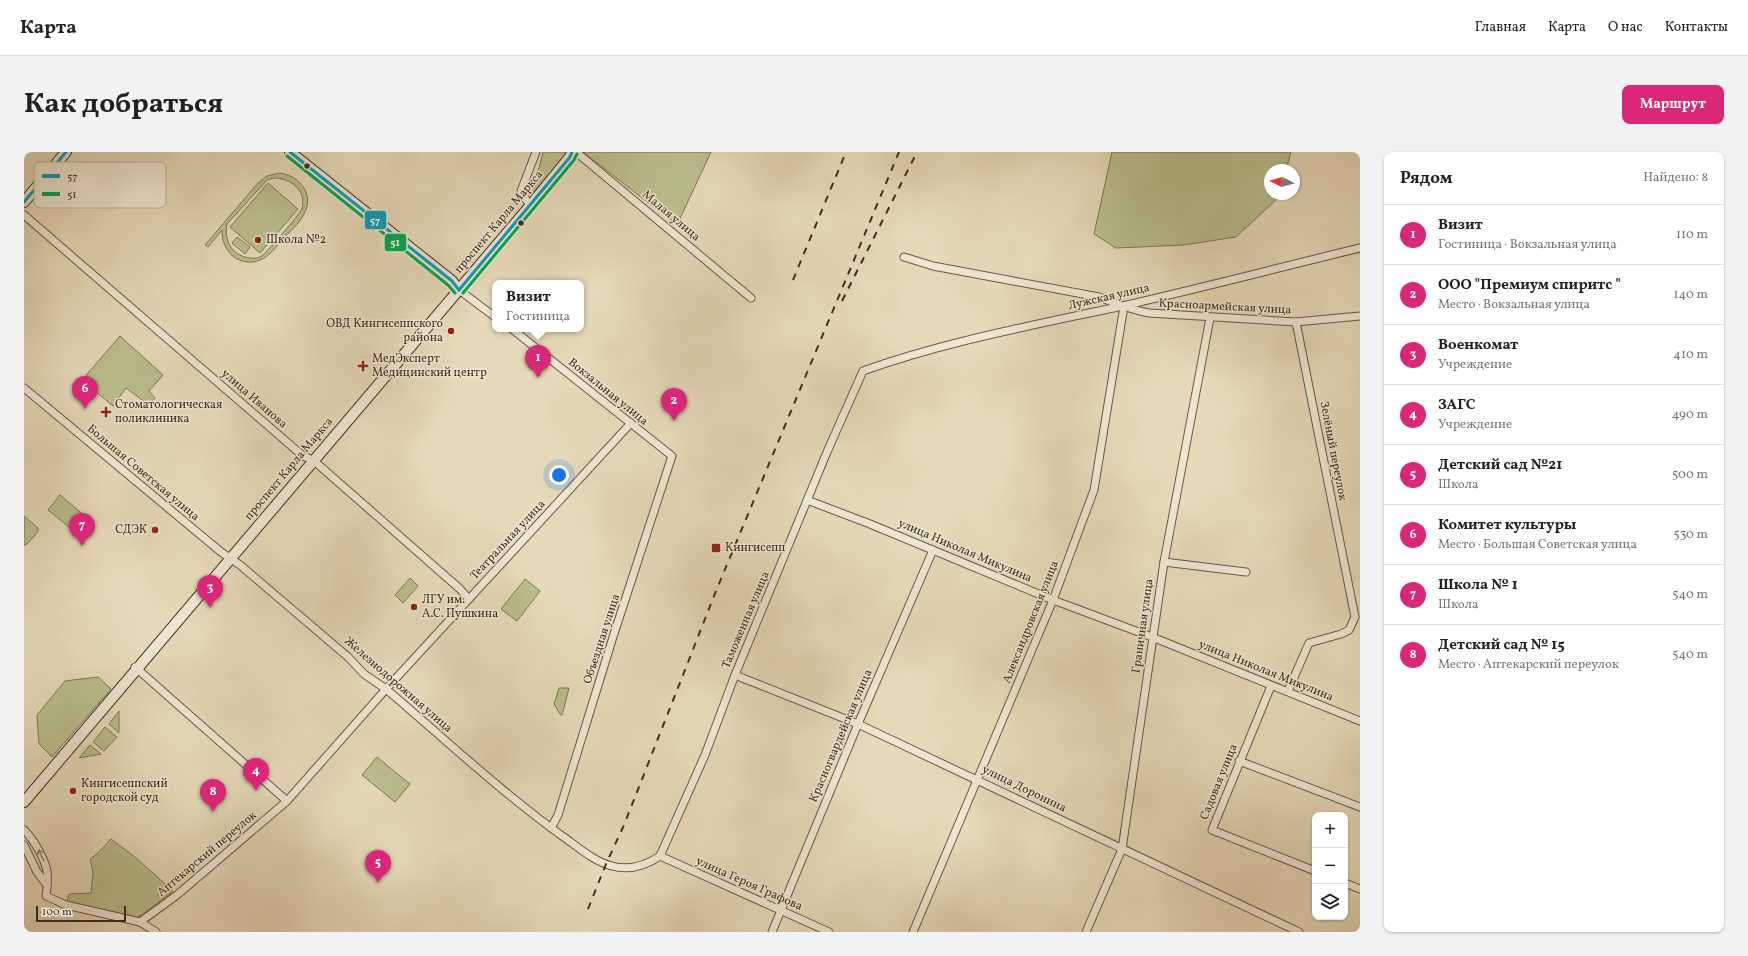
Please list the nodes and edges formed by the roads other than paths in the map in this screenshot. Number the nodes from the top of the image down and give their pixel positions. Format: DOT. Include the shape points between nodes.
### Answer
graph roads {
  1 [pos="60,152"];
  2 [pos="66,152"];
  3 [pos="290,152"];
  4 [pos="536,152"];
  5 [pos="569,152"];
  6 [pos="572,152"];
  7 [pos="576,152"];
  8 [pos="51,162"];
  9 [pos="58,162"];
  10 [pos="34,182"];
  11 [pos="34,190"];
  12 [pos="24,194"];
  13 [pos="24,202"];
  14 [pos="529,205"];
  15 [pos="24,215"];
  16 [pos="1360,248"];
  17 [pos="904,258"];
  18 [pos="458,289"];
  19 [pos="751,298"];
  20 [pos="1124,306"];
  21 [pos="492,315"];
  22 [pos="1360,316"];
  23 [pos="1210,318"];
  24 [pos="1296,322"];
  25 [pos="516,332"];
  26 [pos="863,371"];
  27 [pos="24,388"];
  28 [pos="631,423"];
  29 [pos="672,456"];
  30 [pos="312,459"];
  31 [pos="807,500"];
  32 [pos="933,550"];
  33 [pos="229,558"];
  34 [pos="1164,562"];
  35 [pos="1246,572"];
  36 [pos="469,599"];
  37 [pos="1053,600"];
  38 [pos="1152,636"];
  39 [pos="136,668"];
  40 [pos="735,675"];
  41 [pos="1271,686"];
  42 [pos="386,689"];
  43 [pos="1288,691"];
  44 [pos="1360,721"];
  45 [pos="858,724"];
  46 [pos="1239,761"];
  47 [pos="979,780"];
  48 [pos="24,798"];
  49 [pos="287,800"];
  50 [pos="24,802"];
  51 [pos="1360,807"];
  52 [pos="551,828"];
  53 [pos="24,830"];
  54 [pos="24,845"];
  55 [pos="1122,849"];
  56 [pos="660,856"];
  57 [pos="1312,870"];
  58 [pos="47,884"];
  59 [pos="1348,884"];
  60 [pos="1360,889"];
  61 [pos="780,910"];
  62 [pos="140,922"];
  63 [pos="156,932"];
  64 [pos="772,932"];
  65 [pos="829,932"];
  66 [pos="913,932"];
  67 [pos="1086,932"];
  68 [pos="1299,932"];
  1 -- 8 [label="main road"];
  2 -- 9 [label="main road"];
  3 -- 18 [label="main road" via="452,281"];
  4 -- 14 [label="street" via="521,191"];
  5 -- 14 [label="main road"];
  6 -- 14 [label="main road, проспект Карла Маркса"];
  7 -- 19 [label="street, Малая улица"];
  10 -- 12 [label="main road"];
  11 -- 13 [label="main road"];
  14 -- 18 [label="main road, проспект Карла Маркса"];
  15 -- 30 [label="street, улица Иванова" via="303,456"];
  16 -- 20 [label="street, Лужская улица"];
  17 -- 20 [label="street, Красноармейская улица" via="933,266 1099,297"];
  18 -- 21 [label="street"];
  18 -- 30 [label="main road, проспект Карла Маркса"];
  20 -- 23 [label="street, Красноармейская улица" via="1149,314"];
  20 -- 26 [label="street, Лужская улица" via="1009,331 901,358"];
  20 -- 37 [label="street, Александровская улица" via="1094,490"];
  22 -- 24 [label="street, Красноармейская улица"];
  23 -- 24 [label="street, Красноармейская улица"];
  23 -- 34 [label="street, Граничная улица"];
  24 -- 43 [label="street, Зелёный переулок" via="1355,617 1349,630 1309,643"];
  25 -- 28 [label="street, Вокзальная улица"];
  26 -- 31 [label="street, Таможенная улица"];
  27 -- 33 [label="street, Большая Советская улица"];
  28 -- 29 [label="street, Вокзальная улица"];
  28 -- 36 [label="street, Театральная улица"];
  29 -- 52 [label="street, Объездная улица" via="558,815"];
  30 -- 33 [label="main road, проспект Карла Маркса"];
  30 -- 36 [label="street, улица Иванова"];
  31 -- 32 [label="street, улица Николая Микулина"];
  31 -- 40 [label="street, Таможенная улица"];
  32 -- 37 [label="street, улица Николая Микулина"];
  32 -- 45 [label="street, Красногвардейская улица"];
  33 -- 39 [label="main road, проспект Карла Маркса"];
  33 -- 42 [label="street, Железнодорожная улица" via="348,657 364,674"];
  34 -- 35 [label="street"];
  34 -- 38 [label="street, Граничная улица"];
  36 -- 42 [label="street, Театральная улица"];
  37 -- 38 [label="street, улица Николая Микулина"];
  37 -- 47 [label="street, Александровская улица"];
  38 -- 41 [label="street, улица Николая Микулина"];
  38 -- 55 [label="street, Граничная улица"];
  39 -- 48 [label="main road"];
  39 -- 49 [label="street"];
  39 -- 50 [label="main road, проспект Карла Маркса"];
  40 -- 45 [label="street, улица Доронина"];
  40 -- 56 [label="street, Таможенная улица" via="705,755"];
  41 -- 43 [label="street, улица Николая Микулина"];
  41 -- 46 [label="street, Садовая улица"];
  42 -- 49 [label="street, Аптекарский переулок"];
  42 -- 52 [label="street, Железнодорожная улица"];
  43 -- 44 [label="street, улица Николая Микулина"];
  45 -- 47 [label="street, улица Доронина"];
  45 -- 61 [label="street, Красногвардейская улица"];
  46 -- 51 [label="street"];
  46 -- 57 [label="street, Садовая улица" via="1212,830"];
  47 -- 55 [label="street, улица Доронина"];
  47 -- 66 [label="street, Александровская улица"];
  49 -- 62 [label="street, Аптекарский переулок" via="177,895"];
  52 -- 56 [label="street, Железнодорожная улица" via="593,857 612,866 632,868 648,864"];
  58 -- 53 [label="street, one-way" via="45,865 38,849"];
  54 -- 58 [label="street" via="37,872"];
  55 -- 67 [label="street, Граничная улица"];
  55 -- 68 [label="street, улица Доронина"];
  56 -- 61 [label="street, улица Героя Графова"];
  58 -- 62 [label="street" via="46,896 66,905"];
  59 -- 60 [label="street"];
  61 -- 64 [label="street, Красногвардейская улица"];
  61 -- 65 [label="street, улица Героя Графова"];
  62 -- 63 [label="street"];
}
